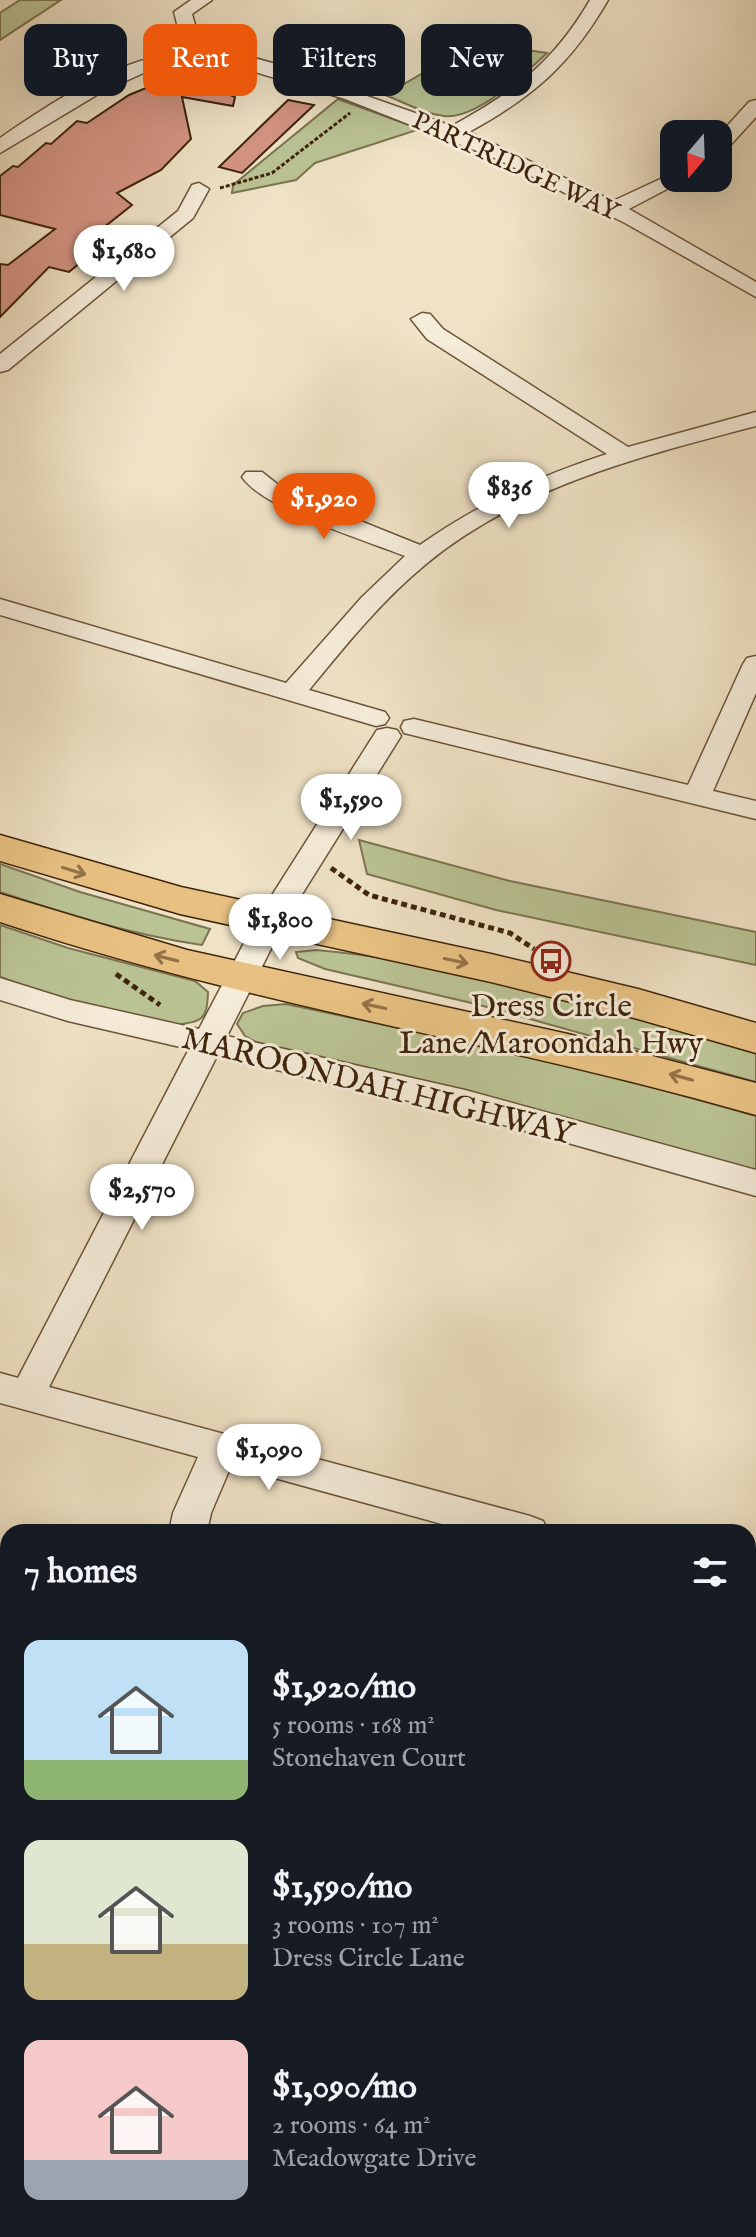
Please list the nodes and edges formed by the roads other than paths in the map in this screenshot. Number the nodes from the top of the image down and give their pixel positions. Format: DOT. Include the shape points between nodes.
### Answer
graph roads {
  1 [pos="203,0"];
  2 [pos="599,0"];
  3 [pos="186,24"];
  4 [pos="257,64"];
  5 [pos="143,67"];
  6 [pos="756,106"];
  7 [pos="455,132"];
  8 [pos="732,132"];
  9 [pos="0,147"];
  10 [pos="660,186"];
  11 [pos="199,189"];
  12 [pos="614,208"];
  13 [pos="756,291"];
  14 [pos="422,319"];
  15 [pos="0,365"];
  16 [pos="756,419"];
  17 [pos="623,454"];
  18 [pos="254,477"];
  19 [pos="423,555"];
  20 [pos="0,607"];
  21 [pos="756,664"];
  22 [pos="293,692"];
  23 [pos="393,727"];
  24 [pos="697,795"];
  25 [pos="756,810"];
  26 [pos="0,848"];
  27 [pos="0,908"];
  28 [pos="270,922"];
  29 [pos="241,977"];
  30 [pos="0,989"];
  31 [pos="756,1038"];
  32 [pos="207,1042"];
  33 [pos="756,1099"];
  34 [pos="756,1183"];
  35 [pos="13,1391"];
  36 [pos="220,1448"];
  37 [pos="190,1524"];
  38 [pos="500,1524"];
  1 -- 3 [label="street" via="183,12"];
  2 -- 7 [label="street" via="574,44 538,81"];
  4 -- 7 [label="street, PARTRIDGE WAY"];
  5 -- 9 [label="street, PARTRIDGE WAY" via="33,124"];
  6 -- 8 [label="street"];
  7 -- 12 [label="street, PARTRIDGE WAY"];
  10 -- 12 [label="street"];
  11 -- 15 [label="street" via="186,214"];
  12 -- 13 [label="street, PARTRIDGE WAY"];
  14 -- 17 [label="street" via="435,334"];
  16 -- 17 [label="street"];
  17 -- 19 [label="street" via="479,518"];
  18 -- 19 [label="street" via="278,496"];
  19 -- 22 [label="street" via="344,630"];
  20 -- 22 [label="street"];
  21 -- 24 [label="street"];
  22 -- 23 [label="street"];
  23 -- 24 [label="street"];
  23 -- 28 [label="street"];
  24 -- 25 [label="street"];
  26 -- 28 [label="highway, one-way"];
  29 -- 27 [label="highway, one-way"];
  28 -- 29 [label="street"];
  28 -- 31 [label="highway, one-way" via="506,972"];
  29 -- 32 [label="street"];
  33 -- 29 [label="highway, one-way" via="609,1058"];
  30 -- 32 [label="street, MAROONDAH HIGHWAY"];
  32 -- 34 [label="street, MAROONDAH HIGHWAY" via="465,1102"];
  32 -- 35 [label="street"];
  35 -- 36 [label="street"];
  36 -- 37 [label="street"];
  36 -- 38 [label="street"];
}
